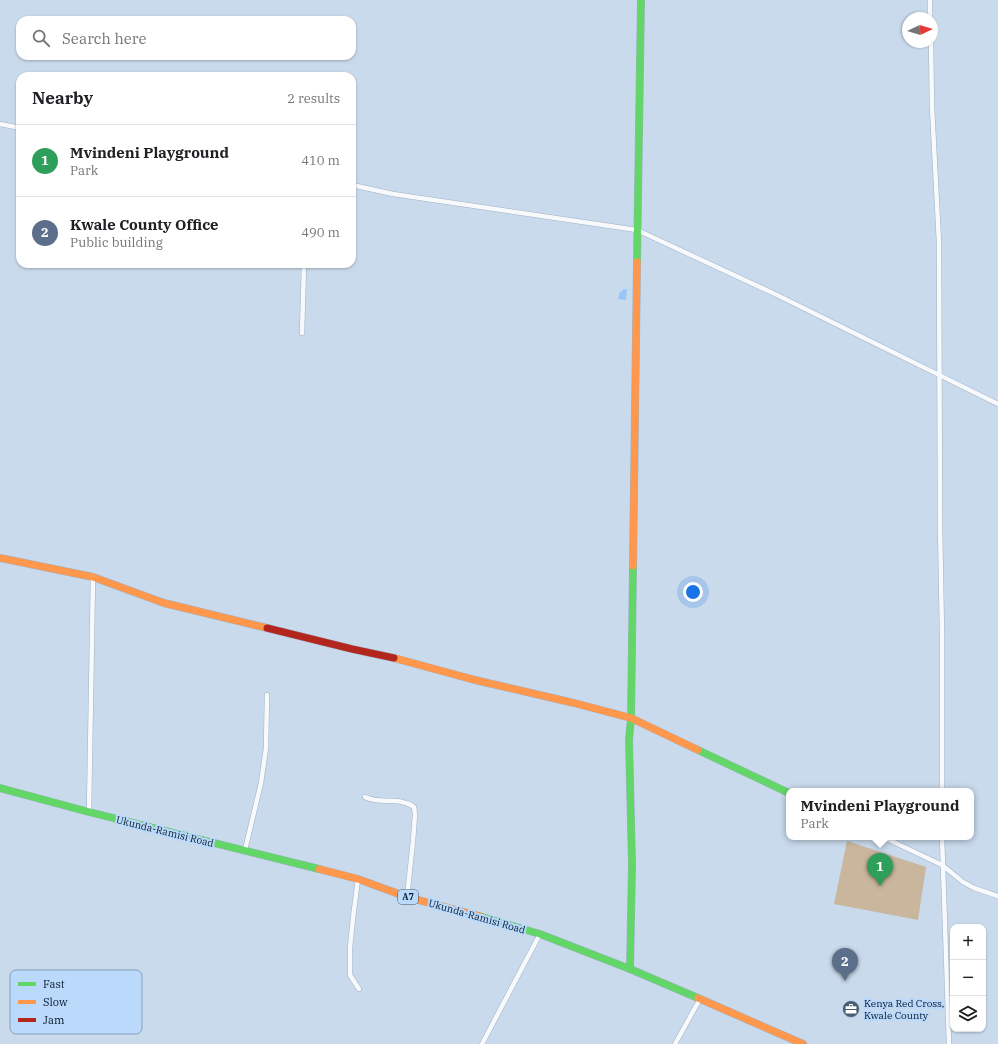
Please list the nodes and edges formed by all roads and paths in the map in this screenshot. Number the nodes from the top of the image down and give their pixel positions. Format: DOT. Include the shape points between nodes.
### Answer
graph roads {
  1 [pos="641,0"];
  2 [pos="930,0"];
  3 [pos="930,12"];
  4 [pos="931,48"];
  5 [pos="0,124"];
  6 [pos="16,127"];
  7 [pos="356,186"];
  8 [pos="637,230"];
  9 [pos="304,268"];
  10 [pos="302,333"];
  11 [pos="939,375"];
  12 [pos="998,404"];
  13 [pos="0,558"];
  14 [pos="93,577"];
  15 [pos="267,695"];
  16 [pos="632,718"];
  17 [pos="0,788"];
  18 [pos="942,788"];
  19 [pos="786,792"];
  20 [pos="365,797"];
  21 [pos="89,812"];
  22 [pos="889,840"];
  23 [pos="942,840"];
  24 [pos="245,850"];
  25 [pos="942,865"];
  26 [pos="358,879"];
  27 [pos="998,896"];
  28 [pos="407,897"];
  29 [pos="540,934"];
  30 [pos="630,969"];
  31 [pos="359,989"];
  32 [pos="700,999"];
  33 [pos="482,1044"];
  34 [pos="675,1044"];
  35 [pos="803,1044"];
  36 [pos="949,1044"];
  1 -- 8 [label="main road"];
  2 -- 3 [label="street"];
  4 -- 11 [label="street" via="939,243"];
  5 -- 6 [label="street"];
  7 -- 8 [label="street" via="393,194"];
  8 -- 11 [label="street"];
  8 -- 16 [label="main road"];
  9 -- 10 [label="street"];
  11 -- 12 [label="street"];
  11 -- 18 [label="street"];
  13 -- 14 [label="main road"];
  14 -- 16 [label="main road" via="164,603 405,660 475,680"];
  14 -- 21 [label="street"];
  15 -- 24 [label="street" via="266,748 261,784"];
  16 -- 19 [label="main road"];
  16 -- 30 [label="main road" via="629,740 632,865"];
  17 -- 21 [label="main road, Ukunda-Ramisi Road / A7"];
  20 -- 28 [label="street" via="370,800 408,802 414,807 414,841"];
  21 -- 24 [label="main road, Ukunda-Ramisi Road / A7"];
  22 -- 25 [label="street"];
  23 -- 25 [label="street"];
  24 -- 26 [label="main road, Ukunda-Ramisi Road / A7"];
  25 -- 27 [label="street" via="963,882"];
  25 -- 36 [label="street"];
  26 -- 28 [label="main road, Ukunda-Ramisi Road / A7"];
  26 -- 31 [label="street" via="350,948 350,975"];
  28 -- 29 [label="main road, Ukunda-Ramisi Road / A7"];
  29 -- 30 [label="main road, Ukunda-Ramisi Road / A7"];
  29 -- 33 [label="street"];
  30 -- 32 [label="main road, Ukunda-Ramisi Road / A7"];
  32 -- 34 [label="street"];
  32 -- 35 [label="main road, Ukunda-Ramisi Road / A7"];
}
